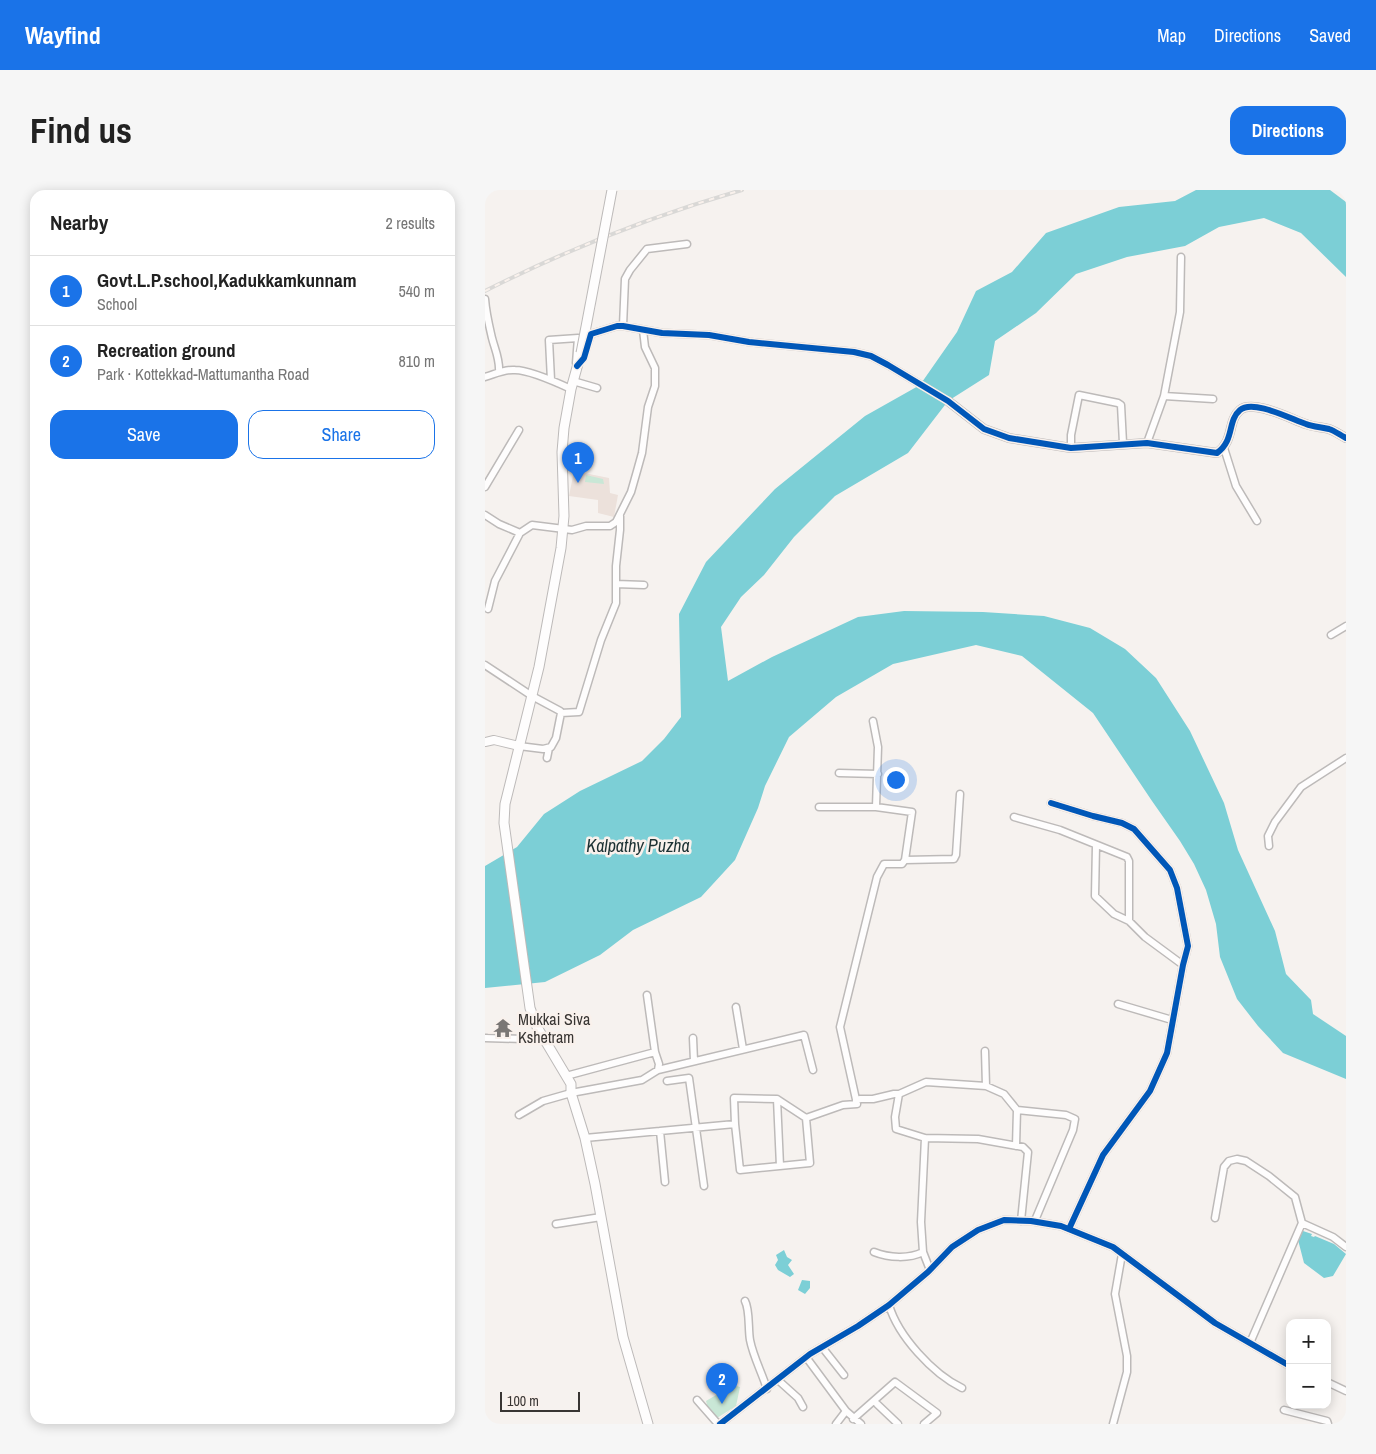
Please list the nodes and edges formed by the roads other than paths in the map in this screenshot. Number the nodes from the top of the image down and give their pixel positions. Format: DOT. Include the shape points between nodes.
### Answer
graph roads {
  1 [pos="612,190"];
  2 [pos="687,244"];
  3 [pos="1181,257"];
  4 [pos="485,299"];
  5 [pos="623,326"];
  6 [pos="643,330"];
  7 [pos="577,366"];
  8 [pos="499,372"];
  9 [pos="485,377"];
  10 [pos="551,380"];
  11 [pos="572,385"];
  12 [pos="597,388"];
  13 [pos="1164,396"];
  14 [pos="1213,399"];
  15 [pos="948,401"];
  16 [pos="519,430"];
  17 [pos="1346,438"];
  18 [pos="1147,442"];
  19 [pos="1123,443"];
  20 [pos="1071,448"];
  21 [pos="1224,448"];
  22 [pos="486,484"];
  23 [pos="485,515"];
  24 [pos="620,515"];
  25 [pos="1257,522"];
  26 [pos="563,529"];
  27 [pos="520,533"];
  28 [pos="616,584"];
  29 [pos="644,585"];
  30 [pos="488,609"];
  31 [pos="1346,626"];
  32 [pos="1331,635"];
  33 [pos="485,665"];
  34 [pos="532,696"];
  35 [pos="560,710"];
  36 [pos="873,721"];
  37 [pos="485,742"];
  38 [pos="519,746"];
  39 [pos="551,747"];
  40 [pos="547,758"];
  41 [pos="1346,758"];
  42 [pos="839,773"];
  43 [pos="878,774"];
  44 [pos="960,794"];
  45 [pos="1051,803"];
  46 [pos="819,807"];
  47 [pos="876,807"];
  48 [pos="1014,817"];
  49 [pos="1096,846"];
  50 [pos="1269,846"];
  51 [pos="905,860"];
  52 [pos="1129,921"];
  53 [pos="1183,964"];
  54 [pos="647,995"];
  55 [pos="1118,1004"];
  56 [pos="735,1006"];
  57 [pos="1173,1020"];
  58 [pos="541,1034"];
  59 [pos="485,1038"];
  60 [pos="693,1038"];
  61 [pos="743,1049"];
  62 [pos="985,1051"];
  63 [pos="655,1052"];
  64 [pos="694,1061"];
  65 [pos="658,1070"];
  66 [pos="813,1070"];
  67 [pos="566,1076"];
  68 [pos="667,1081"];
  69 [pos="986,1086"];
  70 [pos="571,1093"];
  71 [pos="899,1094"];
  72 [pos="777,1099"];
  73 [pos="856,1101"];
  74 [pos="1017,1110"];
  75 [pos="519,1115"];
  76 [pos="806,1118"];
  77 [pos="735,1124"];
  78 [pos="695,1128"];
  79 [pos="661,1131"];
  80 [pos="585,1138"];
  81 [pos="925,1138"];
  82 [pos="1016,1146"];
  83 [pos="780,1166"];
  84 [pos="665,1182"];
  85 [pos="704,1186"];
  86 [pos="601,1217"];
  87 [pos="1215,1218"];
  88 [pos="1021,1220"];
  89 [pos="1037,1222"];
  90 [pos="1302,1223"];
  91 [pos="556,1224"];
  92 [pos="1069,1229"];
  93 [pos="1346,1247"];
  94 [pos="874,1252"];
  95 [pos="923,1252"];
  96 [pos="1122,1254"];
  97 [pos="930,1270"];
  98 [pos="745,1301"];
  99 [pos="889,1305"];
  100 [pos="1251,1343"];
  101 [pos="822,1347"];
  102 [pos="806,1357"];
  103 [pos="1287,1364"];
  104 [pos="843,1375"];
  105 [pos="778,1380"];
  106 [pos="1331,1384"];
  107 [pos="767,1388"];
  108 [pos="962,1388"];
  109 [pos="1346,1392"];
  110 [pos="697,1400"];
  111 [pos="877,1404"];
  112 [pos="803,1406"];
  113 [pos="1284,1410"];
  114 [pos="847,1411"];
  115 [pos="853,1419"];
  116 [pos="648,1424"];
  117 [pos="719,1424"];
  118 [pos="836,1424"];
  119 [pos="861,1424"];
  120 [pos="899,1424"];
  121 [pos="924,1424"];
  122 [pos="1113,1424"];
  123 [pos="1328,1424"];
  1 -- 7 [label="main road, bridge"];
  2 -- 5 [label="street" via="647,249 630,270 625,279"];
  3 -- 13 [label="street" via="1181,312"];
  4 -- 8 [label="street" via="500,363"];
  5 -- 6 [label="street"];
  5 -- 7 [label="street" via="591,334 584,358"];
  6 -- 15 [label="street" via="854,352 871,356"];
  6 -- 24 [label="street" via="645,347 655,368 655,386 648,407 642,453 631,492"];
  7 -- 10 [label="street" via="578,338 549,340"];
  7 -- 11 [label="main road"];
  8 -- 9 [label="street"];
  8 -- 10 [label="street" via="517,369"];
  10 -- 11 [label="street"];
  11 -- 12 [label="street"];
  11 -- 26 [label="main road" via="562,452"];
  13 -- 14 [label="street"];
  13 -- 18 [label="street"];
  15 -- 20 [label="street" via="993,432 1009,438"];
  16 -- 22 [label="street"];
  17 -- 21 [label="street" via="1330,430 1251,407 1241,409 1234,416"];
  18 -- 19 [label="street"];
  18 -- 21 [label="street" via="1217,453"];
  19 -- 20 [label="street"];
  19 -- 20 [label="street" via="1121,405 1079,395"];
  21 -- 25 [label="street" via="1236,486"];
  23 -- 27 [label="street"];
  24 -- 26 [label="street" via="610,526"];
  24 -- 28 [label="street"];
  26 -- 27 [label="street" via="532,525"];
  26 -- 34 [label="main road"];
  27 -- 30 [label="street" via="495,581"];
  28 -- 29 [label="street"];
  28 -- 39 [label="street" via="615,603 579,712 561,713 557,738"];
  31 -- 32 [label="street"];
  33 -- 34 [label="street"];
  34 -- 35 [label="street"];
  34 -- 38 [label="main road"];
  36 -- 43 [label="street" via="878,747"];
  37 -- 38 [label="street" via="494,740"];
  38 -- 39 [label="street"];
  38 -- 58 [label="main road" via="505,804 504,823 528,997"];
  39 -- 40 [label="street"];
  41 -- 50 [label="street" via="1301,787 1267,836"];
  42 -- 43 [label="street"];
  43 -- 47 [label="street"];
  44 -- 51 [label="street" via="955,858"];
  45 -- 53 [label="street" via="1133,829 1170,870 1177,888 1188,946"];
  46 -- 47 [label="street"];
  47 -- 51 [label="street" via="912,812"];
  48 -- 49 [label="street" via="1060,830"];
  49 -- 52 [label="street" via="1095,896 1114,914"];
  49 -- 52 [label="street" via="1127,857 1129,861"];
  51 -- 73 [label="street" via="902,864 884,864 877,877 840,1027"];
  52 -- 53 [label="street" via="1145,937"];
  53 -- 57 [label="street"];
  54 -- 63 [label="street"];
  55 -- 57 [label="street"];
  56 -- 61 [label="street"];
  57 -- 92 [label="street" via="1167,1053 1150,1092 1103,1154"];
  58 -- 59 [label="street" via="523,1039"];
  58 -- 67 [label="main road"];
  60 -- 64 [label="street"];
  61 -- 64 [label="street"];
  61 -- 66 [label="street" via="805,1035"];
  62 -- 69 [label="street"];
  63 -- 65 [label="street"];
  63 -- 67 [label="street"];
  64 -- 65 [label="street"];
  65 -- 70 [label="street" via="642,1080"];
  67 -- 70 [label="main road" via="571,1084"];
  68 -- 78 [label="street" via="689,1078"];
  69 -- 71 [label="street" via="926,1082"];
  69 -- 74 [label="street" via="1004,1094"];
  70 -- 75 [label="street" via="543,1101"];
  70 -- 80 [label="main road"];
  71 -- 73 [label="street"];
  71 -- 81 [label="street" via="896,1129"];
  72 -- 76 [label="street"];
  72 -- 77 [label="street" via="734,1098"];
  72 -- 83 [label="street"];
  73 -- 76 [label="street" via="857,1104 843,1105"];
  74 -- 82 [label="street"];
  74 -- 89 [label="street" via="1066,1115 1075,1119"];
  76 -- 83 [label="street" via="810,1163"];
  77 -- 78 [label="street"];
  77 -- 83 [label="street" via="740,1170"];
  78 -- 79 [label="street"];
  78 -- 85 [label="street"];
  79 -- 80 [label="street"];
  79 -- 84 [label="street"];
  80 -- 86 [label="main road"];
  81 -- 82 [label="street" via="978,1139"];
  81 -- 95 [label="street" via="921,1222"];
  82 -- 88 [label="street" via="1028,1152"];
  86 -- 91 [label="street"];
  86 -- 116 [label="main road" via="623,1337"];
  87 -- 90 [label="street" via="1224,1167 1237,1159 1269,1176 1295,1196"];
  88 -- 89 [label="street"];
  88 -- 97 [label="street" via="1004,1220 978,1230 952,1247"];
  89 -- 92 [label="street"];
  90 -- 93 [label="street" via="1333,1237"];
  90 -- 100 [label="street"];
  92 -- 96 [label="street"];
  94 -- 95 [label="street" via="884,1256 913,1256"];
  95 -- 97 [label="street"];
  96 -- 100 [label="street" via="1215,1322"];
  96 -- 122 [label="street" via="1115,1294 1127,1372"];
  97 -- 99 [label="street"];
  98 -- 107 [label="street" via="750,1339"];
  99 -- 101 [label="street"];
  99 -- 108 [label="street" via="915,1350 948,1382"];
  100 -- 103 [label="street"];
  101 -- 102 [label="street"];
  101 -- 104 [label="street"];
  102 -- 105 [label="street"];
  102 -- 114 [label="street"];
  105 -- 107 [label="street"];
  105 -- 112 [label="street"];
  106 -- 109 [label="street"];
  107 -- 117 [label="street"];
  110 -- 117 [label="street"];
  111 -- 120 [label="street"];
  113 -- 123 [label="street" via="1327,1421"];
  114 -- 115 [label="street"];
  114 -- 118 [label="street"];
  115 -- 119 [label="street"];
  115 -- 121 [label="street" via="895,1382 937,1413"];
}
